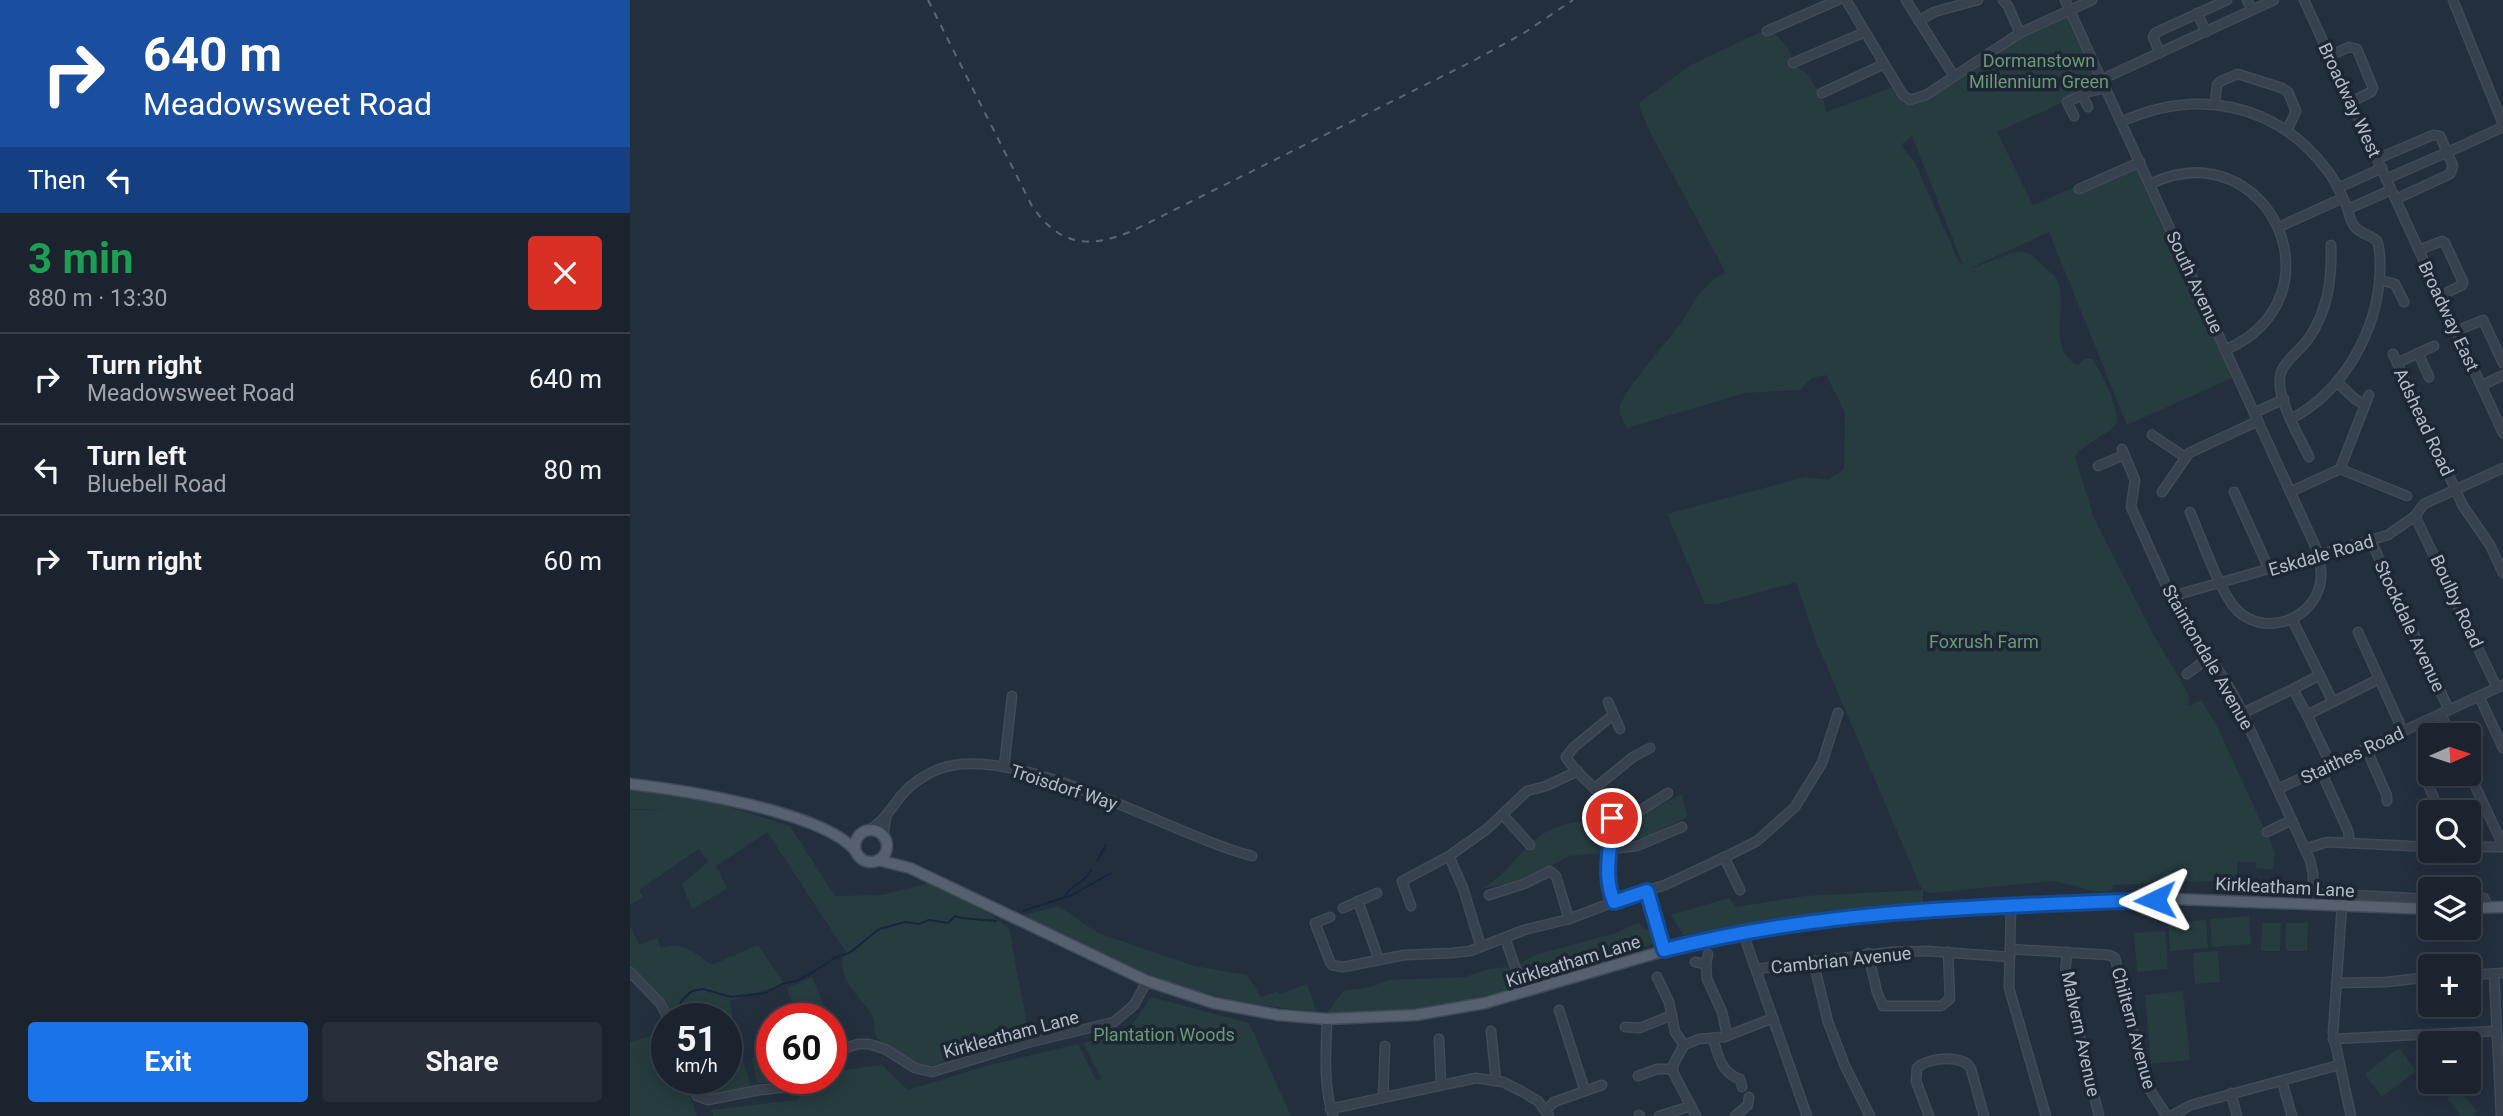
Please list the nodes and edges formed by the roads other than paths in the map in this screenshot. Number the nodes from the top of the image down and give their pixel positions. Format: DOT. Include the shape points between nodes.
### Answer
graph roads {
  1 [pos="1838,0"];
  2 [pos="1846,0"];
  3 [pos="1906,0"];
  4 [pos="1978,0"];
  5 [pos="2003,0"];
  6 [pos="2066,0"];
  7 [pos="2092,0"];
  8 [pos="2227,0"];
  9 [pos="2247,0"];
  10 [pos="2274,0"];
  11 [pos="2316,0"];
  12 [pos="2453,0"];
  13 [pos="2305,2"];
  14 [pos="2070,10"];
  15 [pos="2252,10"];
  16 [pos="2197,13"];
  17 [pos="1919,21"];
  18 [pos="1767,31"];
  19 [pos="1865,32"];
  20 [pos="2206,32"];
  21 [pos="2020,33"];
  22 [pos="2160,53"];
  23 [pos="2329,56"];
  24 [pos="1793,63"];
  25 [pos="1884,64"];
  26 [pos="1954,76"];
  27 [pos="2109,76"];
  28 [pos="2106,88"];
  29 [pos="1822,93"];
  30 [pos="2082,95"];
  31 [pos="2351,102"];
  32 [pos="2215,104"];
  33 [pos="2088,107"];
  34 [pos="2074,116"];
  35 [pos="2121,122"];
  36 [pos="2503,126"];
  37 [pos="2287,131"];
  38 [pos="2447,152"];
  39 [pos="2377,159"];
  40 [pos="2140,162"];
  41 [pos="2382,168"];
  42 [pos="2386,179"];
  43 [pos="2150,184"];
  44 [pos="2338,188"];
  45 [pos="2079,189"];
  46 [pos="2391,190"];
  47 [pos="2343,198"];
  48 [pos="2396,199"];
  49 [pos="2348,209"];
  50 [pos="2278,227"];
  51 [pos="2330,245"];
  52 [pos="2419,250"];
  53 [pos="2379,280"];
  54 [pos="2440,296"];
  55 [pos="2404,302"];
  56 [pos="2456,331"];
  57 [pos="2434,345"];
  58 [pos="2225,350"];
  59 [pos="2418,353"];
  60 [pos="2503,363"];
  61 [pos="2503,375"];
  62 [pos="2429,377"];
  63 [pos="2337,382"];
  64 [pos="2481,386"];
  65 [pos="2369,395"];
  66 [pos="2284,399"];
  67 [pos="2365,405"];
  68 [pos="2256,417"];
  69 [pos="2291,419"];
  70 [pos="2503,433"];
  71 [pos="2152,435"];
  72 [pos="2185,457"];
  73 [pos="2309,457"];
  74 [pos="2098,466"];
  75 [pos="2503,468"];
  76 [pos="2340,469"];
  77 [pos="2456,490"];
  78 [pos="2162,492"];
  79 [pos="2234,492"];
  80 [pos="2290,492"];
  81 [pos="2407,496"];
  82 [pos="2190,512"];
  83 [pos="2415,516"];
  84 [pos="2371,541"];
  85 [pos="2318,556"];
  86 [pos="2269,569"];
  87 [pos="2503,573"];
  88 [pos="2221,582"];
  89 [pos="2176,598"];
  90 [pos="2292,619"];
  91 [pos="2358,632"];
  92 [pos="2209,657"];
  93 [pos="2188,674"];
  94 [pos="2318,676"];
  95 [pos="2379,679"];
  96 [pos="2500,687"];
  97 [pos="2293,689"];
  98 [pos="1012,696"];
  99 [pos="2479,696"];
  100 [pos="1608,702"];
  101 [pos="2333,702"];
  102 [pos="2445,712"];
  103 [pos="1838,713"];
  104 [pos="2243,713"];
  105 [pos="1613,715"];
  106 [pos="2307,715"];
  107 [pos="2448,723"];
  108 [pos="1620,729"];
  109 [pos="2403,731"];
  110 [pos="1650,748"];
  111 [pos="2366,748"];
  112 [pos="2503,748"];
  113 [pos="2331,765"];
  114 [pos="1004,767"];
  115 [pos="2320,769"];
  116 [pos="1578,771"];
  117 [pos="630,784"];
  118 [pos="2475,786"];
  119 [pos="1595,788"];
  120 [pos="2278,789"];
  121 [pos="1668,793"];
  122 [pos="2386,801"];
  123 [pos="1503,815"];
  124 [pos="887,816"];
  125 [pos="2292,820"];
  126 [pos="1612,821"];
  127 [pos="1682,827"];
  128 [pos="830,832"];
  129 [pos="865,832"];
  130 [pos="2267,832"];
  131 [pos="884,839"];
  132 [pos="2350,843"];
  133 [pos="1530,845"];
  134 [pos="2418,846"];
  135 [pos="2481,847"];
  136 [pos="2502,847"];
  137 [pos="1609,849"];
  138 [pos="2305,849"];
  139 [pos="855,850"];
  140 [pos="1252,856"];
  141 [pos="1449,856"];
  142 [pos="1724,857"];
  143 [pos="878,860"];
  144 [pos="910,868"];
  145 [pos="1740,890"];
  146 [pos="1647,891"];
  147 [pos="1377,893"];
  148 [pos="1489,895"];
  149 [pos="2481,898"];
  150 [pos="2313,899"];
  151 [pos="2418,899"];
  152 [pos="1358,901"];
  153 [pos="1614,902"];
  154 [pos="1411,906"];
  155 [pos="2011,906"];
  156 [pos="2342,906"];
  157 [pos="2503,906"];
  158 [pos="2481,907"];
  159 [pos="2488,907"];
  160 [pos="1343,908"];
  161 [pos="2418,909"];
  162 [pos="1330,917"];
  163 [pos="1569,919"];
  164 [pos="1743,933"];
  165 [pos="1505,938"];
  166 [pos="1481,947"];
  167 [pos="1664,950"];
  168 [pos="2067,952"];
  169 [pos="1868,953"];
  170 [pos="1948,953"];
  171 [pos="2010,953"];
  172 [pos="1708,954"];
  173 [pos="1378,960"];
  174 [pos="1813,960"];
  175 [pos="1695,962"];
  176 [pos="1706,964"];
  177 [pos="1756,969"];
  178 [pos="630,972"];
  179 [pos="2498,974"];
  180 [pos="1657,977"];
  181 [pos="2418,978"];
  182 [pos="1147,981"];
  183 [pos="2336,983"];
  184 [pos="1524,992"];
  185 [pos="660,1003"];
  186 [pos="1559,1010"];
  187 [pos="1672,1015"];
  188 [pos="1773,1018"];
  189 [pos="1327,1019"];
  190 [pos="1625,1027"];
  191 [pos="2496,1031"];
  192 [pos="1493,1033"];
  193 [pos="1727,1035"];
  194 [pos="1713,1038"];
  195 [pos="2333,1039"];
  196 [pos="1442,1041"];
  197 [pos="2500,1043"];
  198 [pos="1684,1045"];
  199 [pos="847,1048"];
  200 [pos="1387,1050"];
  201 [pos="2339,1065"];
  202 [pos="1673,1069"];
  203 [pos="1637,1076"];
  204 [pos="2282,1080"];
  205 [pos="1496,1081"];
  206 [pos="1441,1084"];
  207 [pos="1602,1085"];
  208 [pos="1742,1087"];
  209 [pos="1585,1091"];
  210 [pos="2231,1093"];
  211 [pos="695,1094"];
  212 [pos="739,1094"];
  213 [pos="1383,1098"];
  214 [pos="2502,1100"];
  215 [pos="1751,1104"];
  216 [pos="1691,1106"];
  217 [pos="1332,1112"];
  218 [pos="1548,1113"];
  219 [pos="2173,1115"];
  220 [pos="1659,1116"];
  221 [pos="1696,1116"];
  222 [pos="1735,1116"];
  223 [pos="1807,1116"];
  224 [pos="1870,1116"];
  225 [pos="1929,1116"];
  226 [pos="1984,1116"];
  227 [pos="2046,1116"];
  228 [pos="2099,1116"];
  229 [pos="2237,1116"];
  230 [pos="2292,1116"];
  231 [pos="2351,1116"];
  232 [pos="2501,1116"];
  1 -- 18 [label="street"];
  2 -- 19 [label="street"];
  3 -- 17 [label="street"];
  4 -- 17 [label="street"];
  5 -- 21 [label="street"];
  6 -- 14 [label="street, South Avenue"];
  7 -- 14 [label="street"];
  8 -- 16 [label="street"];
  9 -- 15 [label="street"];
  10 -- 15 [label="street"];
  11 -- 13 [label="street"];
  12 -- 36 [label="street"];
  13 -- 23 [label="street, Broadway West"];
  14 -- 21 [label="street"];
  14 -- 28 [label="street, South Avenue"];
  15 -- 20 [label="street"];
  16 -- 20 [label="street"];
  16 -- 22 [label="street" via="2154,34"];
  17 -- 26 [label="street"];
  19 -- 24 [label="street"];
  19 -- 25 [label="street"];
  20 -- 22 [label="street"];
  21 -- 26 [label="street"];
  22 -- 27 [label="street"];
  23 -- 31 [label="street, Broadway West"];
  23 -- 31 [label="street" via="2357,49 2373,88"];
  25 -- 26 [label="street" via="1907,99 1926,95"];
  25 -- 29 [label="street"];
  28 -- 30 [label="street"];
  28 -- 35 [label="street, South Avenue"];
  30 -- 33 [label="street"];
  30 -- 34 [label="street" via="2067,102"];
  31 -- 39 [label="street, Broadway West"];
  32 -- 35 [label="street" via="2175,104"];
  32 -- 37 [label="street" via="2252,113"];
  32 -- 37 [label="street" via="2217,85 2238,74 2282,88 2296,111"];
  35 -- 40 [label="street, South Avenue"];
  36 -- 38 [label="street"];
  37 -- 44 [label="street" via="2313,154"];
  38 -- 39 [label="street" via="2440,136 2433,135"];
  38 -- 42 [label="street"];
  38 -- 48 [label="street" via="2452,173"];
  39 -- 41 [label="street, Broadway West"];
  40 -- 43 [label="street, South Avenue"];
  40 -- 45 [label="street"];
  41 -- 42 [label="street, Broadway West"];
  41 -- 44 [label="street"];
  42 -- 46 [label="street, Broadway West"];
  43 -- 50 [label="street" via="2184,173 2222,177 2257,197"];
  43 -- 58 [label="street, South Avenue"];
  44 -- 47 [label="street"];
  46 -- 48 [label="street, Broadway West"];
  46 -- 49 [label="street"];
  47 -- 49 [label="street"];
  47 -- 50 [label="street"];
  48 -- 52 [label="street, Broadway East"];
  49 -- 53 [label="street" via="2355,227 2379,245"];
  50 -- 58 [label="street" via="2287,257 2278,301 2258,330"];
  51 -- 66 [label="street" via="2329,289 2317,323 2281,370"];
  52 -- 54 [label="street, Broadway East"];
  52 -- 54 [label="street" via="2442,241 2449,252 2463,284"];
  53 -- 55 [label="street" via="2395,284"];
  53 -- 63 [label="street" via="2368,330"];
  54 -- 56 [label="street, Broadway East"];
  56 -- 60 [label="street" via="2483,320"];
  56 -- 64 [label="street, Broadway East"];
  57 -- 59 [label="street"];
  58 -- 68 [label="street, South Avenue"];
  59 -- 62 [label="street"];
  59 -- 77 [label="street, Adshead Road" via="2395,358"];
  61 -- 64 [label="street"];
  63 -- 67 [label="street"];
  63 -- 69 [label="street"];
  64 -- 70 [label="street, Broadway East"];
  65 -- 67 [label="street"];
  66 -- 68 [label="street"];
  66 -- 69 [label="street"];
  67 -- 76 [label="street"];
  68 -- 72 [label="street"];
  68 -- 80 [label="street, South Avenue"];
  69 -- 73 [label="street" via="2309,446"];
  71 -- 72 [label="street" via="2163,437"];
  72 -- 78 [label="street" via="2172,485"];
  74 -- 89 [label="street, Staintondale Avenue" via="2123,452 2135,484 2127,505"];
  75 -- 77 [label="street, Eskdale Road"];
  76 -- 80 [label="street"];
  76 -- 81 [label="street"];
  77 -- 83 [label="street, Eskdale Road" via="2424,504"];
  77 -- 87 [label="street, Adshead Road"];
  79 -- 86 [label="street"];
  80 -- 85 [label="street, South Avenue"];
  82 -- 88 [label="street"];
  83 -- 84 [label="street, Eskdale Road" via="2394,532"];
  83 -- 96 [label="street, Boulby Road"];
  84 -- 85 [label="street, Eskdale Road"];
  84 -- 102 [label="street, Stockdale Avenue"];
  85 -- 86 [label="street, Eskdale Road"];
  85 -- 90 [label="street" via="2318,591 2308,607"];
  86 -- 88 [label="street, Eskdale Road"];
  88 -- 89 [label="street, Eskdale Road"];
  88 -- 90 [label="street" via="2230,602 2248,618 2266,623"];
  89 -- 92 [label="street, Staintondale Avenue" via="2175,606"];
  90 -- 94 [label="street"];
  91 -- 95 [label="street"];
  92 -- 93 [label="street"];
  92 -- 104 [label="street, Staintondale Avenue"];
  94 -- 97 [label="street"];
  94 -- 101 [label="street"];
  95 -- 101 [label="street"];
  95 -- 109 [label="street"];
  96 -- 99 [label="street, Staithes Road"];
  97 -- 104 [label="street"];
  97 -- 106 [label="street"];
  98 -- 114 [label="street"];
  99 -- 102 [label="street, Staithes Road"];
  99 -- 112 [label="street"];
  100 -- 105 [label="street"];
  101 -- 106 [label="street"];
  102 -- 107 [label="street, Stockdale Avenue"];
  102 -- 109 [label="street, Staithes Road"];
  103 -- 142 [label="street" via="1822,763 1795,807 1757,841"];
  104 -- 120 [label="street, Staintondale Avenue"];
  105 -- 108 [label="street"];
  105 -- 116 [label="street" via="1566,757"];
  106 -- 113 [label="street"];
  109 -- 111 [label="street, Staithes Road"];
  110 -- 119 [label="street"];
  111 -- 113 [label="street, Staithes Road"];
  111 -- 122 [label="street"];
  113 -- 115 [label="street, Staithes Road"];
  114 -- 124 [label="street, Troisdorf Way" via="964,763 937,770 911,786"];
  114 -- 140 [label="street, Troisdorf Way" via="1116,803"];
  115 -- 120 [label="street, Staithes Road"];
  115 -- 132 [label="street"];
  116 -- 119 [label="street"];
  116 -- 123 [label="street" via="1527,791"];
  117 -- 128 [label="main road" via="736,802"];
  118 -- 136 [label="street"];
  119 -- 126 [label="street"];
  120 -- 125 [label="street, Staintondale Avenue"];
  121 -- 126 [label="street" via="1633,815"];
  123 -- 133 [label="street"];
  123 -- 141 [label="street"];
  124 -- 129 [label="street, Troisdorf Way"];
  124 -- 131 [label="street, Troisdorf Way"];
  125 -- 130 [label="street"];
  125 -- 138 [label="street, Staintondale Avenue"];
  126 -- 137 [label="street"];
  127 -- 137 [label="street" via="1637,846"];
  128 -- 129 [label="main road"];
  128 -- 139 [label="main road"];
  129 -- 131 [label="main road" via="876,832"];
  129 -- 139 [label="main road"];
  131 -- 143 [label="main road" via="885,852"];
  131 -- 144 [label="main road, Kirkleatham Lane"];
  132 -- 134 [label="street"];
  132 -- 138 [label="street" via="2322,842"];
  135 -- 136 [label="street"];
  137 -- 153 [label="street" via="1607,882"];
  138 -- 150 [label="street, Staintondale Avenue" via="2312,867"];
  139 -- 143 [label="main road" via="864,861"];
  141 -- 154 [label="street" via="1402,881"];
  141 -- 166 [label="street"];
  142 -- 145 [label="street"];
  142 -- 146 [label="street"];
  143 -- 144 [label="main road, Kirkleatham Lane"];
  144 -- 182 [label="main road, Kirkleatham Lane"];
  146 -- 153 [label="street"];
  146 -- 167 [label="street"];
  147 -- 152 [label="street"];
  148 -- 163 [label="street" via="1550,871 1556,876"];
  149 -- 159 [label="street"];
  150 -- 151 [label="street, Kirkleatham Lane"];
  150 -- 155 [label="main road, Kirkleatham Lane"];
  150 -- 156 [label="main road, Kirkleatham Lane"];
  152 -- 160 [label="street"];
  152 -- 173 [label="street"];
  153 -- 163 [label="street"];
  155 -- 164 [label="main road, Kirkleatham Lane" via="1849,916"];
  155 -- 171 [label="street"];
  156 -- 161 [label="main road, Kirkleatham Lane"];
  156 -- 183 [label="street"];
  157 -- 159 [label="main road"];
  158 -- 159 [label="main road"];
  162 -- 173 [label="street" via="1315,923 1332,965"];
  163 -- 165 [label="street"];
  164 -- 167 [label="main road, Kirkleatham Lane"];
  164 -- 177 [label="street"];
  165 -- 166 [label="street"];
  165 -- 184 [label="street"];
  166 -- 173 [label="street"];
  167 -- 184 [label="main road, Kirkleatham Lane"];
  168 -- 171 [label="street, Chiltern Avenue"];
  168 -- 219 [label="street, Chiltern Avenue" via="2115,958 2146,1084"];
  168 -- 228 [label="street, Malvern Avenue" via="2065,976"];
  169 -- 170 [label="street, Cambrian Avenue"];
  169 -- 170 [label="street" via="1883,1006 1946,1003 1950,999"];
  169 -- 174 [label="street, Cambrian Avenue"];
  170 -- 171 [label="street, Cambrian Avenue"];
  171 -- 227 [label="street" via="2010,988"];
  172 -- 176 [label="street"];
  174 -- 177 [label="street, Cambrian Avenue"];
  174 -- 224 [label="street" via="1828,1022"];
  175 -- 176 [label="street"];
  176 -- 193 [label="street"];
  177 -- 188 [label="street"];
  178 -- 185 [label="street"];
  179 -- 191 [label="street"];
  180 -- 187 [label="street"];
  181 -- 183 [label="street"];
  182 -- 189 [label="main road, Kirkleatham Lane" via="1214,1003"];
  182 -- 199 [label="street, Kirkleatham Lane" via="1130,1011 1114,1022 932,1072 869,1044"];
  183 -- 195 [label="street"];
  184 -- 189 [label="main road, Kirkleatham Lane" via="1416,1015"];
  186 -- 209 [label="street"];
  187 -- 190 [label="street" via="1640,1027"];
  187 -- 198 [label="street" via="1675,1032"];
  188 -- 193 [label="street"];
  188 -- 223 [label="street"];
  189 -- 217 [label="street" via="1326,1066"];
  191 -- 195 [label="street"];
  191 -- 197 [label="street"];
  192 -- 205 [label="street"];
  193 -- 194 [label="street"];
  194 -- 198 [label="street"];
  194 -- 208 [label="street" via="1724,1068 1740,1079"];
  195 -- 201 [label="street"];
  196 -- 206 [label="street"];
  197 -- 214 [label="street"];
  198 -- 202 [label="street"];
  200 -- 213 [label="street"];
  201 -- 204 [label="street"];
  201 -- 231 [label="street"];
  202 -- 203 [label="street"];
  202 -- 216 [label="street"];
  204 -- 210 [label="street"];
  204 -- 230 [label="street"];
  205 -- 206 [label="street" via="1476,1078"];
  205 -- 218 [label="street" via="1538,1101"];
  206 -- 213 [label="street"];
  207 -- 209 [label="street"];
  209 -- 218 [label="street" via="1554,1102"];
  210 -- 219 [label="street"];
  210 -- 229 [label="street"];
  211 -- 212 [label="street" via="708,1100"];
  213 -- 217 [label="street"];
  214 -- 232 [label="street"];
  215 -- 222 [label="street"];
  216 -- 220 [label="street"];
  216 -- 221 [label="street"];
  225 -- 226 [label="street" via="1916,1081 1917,1068 1929,1060 1969,1064"];
}
